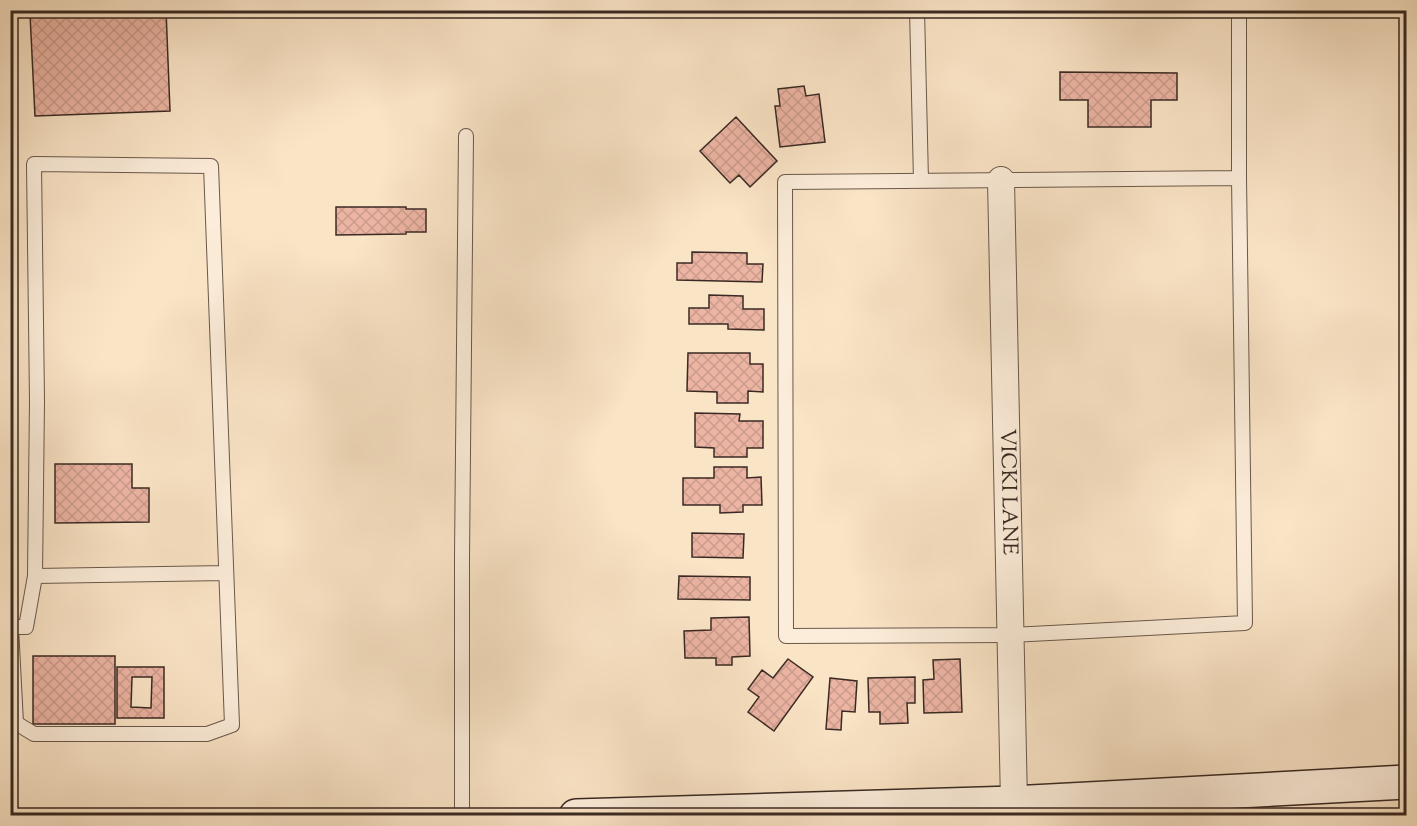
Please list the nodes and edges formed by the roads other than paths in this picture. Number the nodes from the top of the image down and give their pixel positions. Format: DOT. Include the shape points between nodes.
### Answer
graph roads {
  1 [pos="916,10"];
  2 [pos="1239,10"];
  3 [pos="466,136"];
  4 [pos="1239,178"];
  5 [pos="1001,180"];
  6 [pos="921,181"];
  7 [pos="226,573"];
  8 [pos="35,576"];
  9 [pos="11,627"];
  10 [pos="1012,635"];
  11 [pos="1407,782"];
  12 [pos="1014,803"];
  13 [pos="650,814"];
  14 [pos="462,816"];
  15 [pos="576,816"];
  1 -- 6 [label="lane"];
  2 -- 4 [label="lane"];
  3 -- 14 [label="lane"];
  4 -- 5 [label="lane"];
  4 -- 10 [label="lane" via="1245,623"];
  5 -- 6 [label="lane"];
  5 -- 10 [label="street, VICKI LANE"];
  6 -- 10 [label="lane" via="785,182 786,636"];
  7 -- 8 [label="lane"];
  7 -- 8 [label="lane" via="211,166 34,164"];
  7 -- 9 [label="lane" via="232,725 207,734 33,734 16,723"];
  8 -- 9 [label="lane" via="26,627"];
  10 -- 12 [label="street, VICKI LANE"];
  11 -- 12 [label="main road"];
  12 -- 13 [label="main road"];
  13 -- 15 [label="main road"];
}
